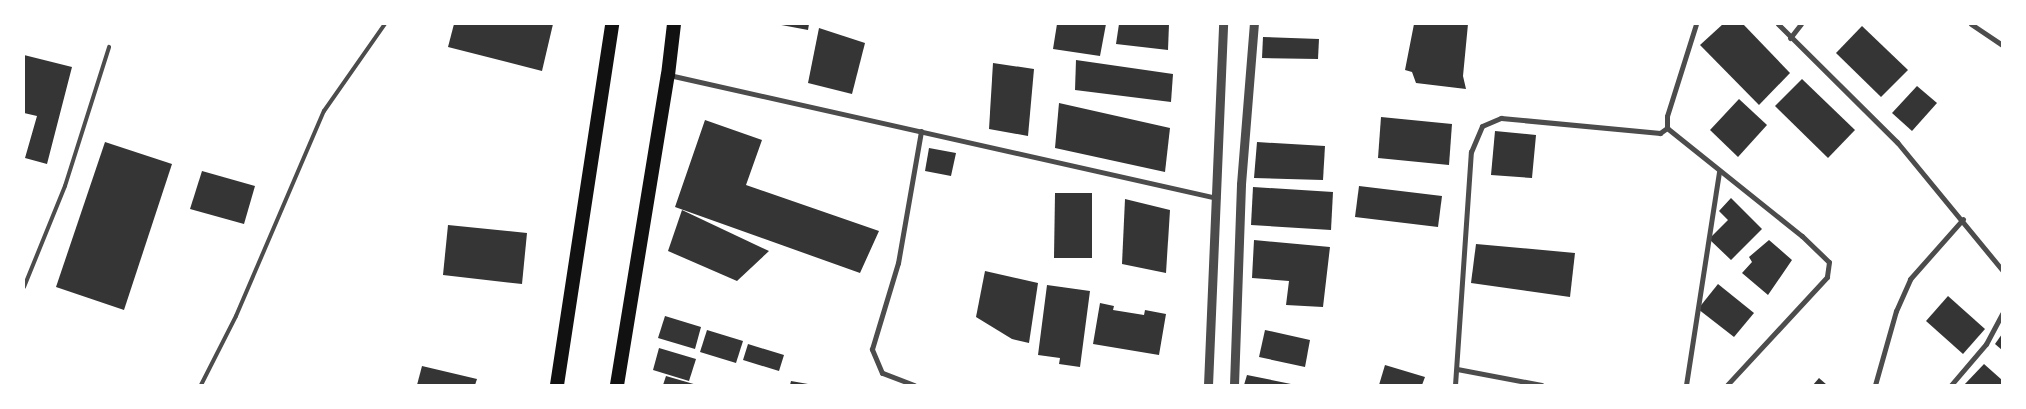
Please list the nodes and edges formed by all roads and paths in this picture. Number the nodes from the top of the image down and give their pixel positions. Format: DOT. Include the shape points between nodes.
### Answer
graph roads {
  1 [pos="385,24"];
  2 [pos="612,24"];
  3 [pos="674,24"];
  4 [pos="1223,24"];
  5 [pos="1254,24"];
  6 [pos="1696,24"];
  7 [pos="1778,24"];
  8 [pos="1802,24"];
  9 [pos="1971,24"];
  10 [pos="1790,38"];
  11 [pos="2002,45"];
  12 [pos="109,47"];
  13 [pos="668,75"];
  14 [pos="1667,128"];
  15 [pos="921,131"];
  16 [pos="1719,172"];
  17 [pos="1217,198"];
  18 [pos="1963,219"];
  19 [pos="2002,270"];
  20 [pos="24,287"];
  21 [pos="2002,314"];
  22 [pos="1457,370"];
  23 [pos="201,385"];
  24 [pos="557,385"];
  25 [pos="617,385"];
  26 [pos="914,385"];
  27 [pos="1208,385"];
  28 [pos="1234,385"];
  29 [pos="1455,385"];
  30 [pos="1542,385"];
  31 [pos="1686,385"];
  32 [pos="1727,385"];
  33 [pos="1875,385"];
  34 [pos="1951,385"];
  1 -- 23 [label="lane" via="324,111 236,316"];
  2 -- 24 [label="highway"];
  3 -- 13 [label="highway"];
  4 -- 17 [label="street"];
  5 -- 28 [label="street" via="1241,184"];
  6 -- 14 [label="street" via="1667,116"];
  7 -- 10 [label="street"];
  8 -- 10 [label="street"];
  9 -- 11 [label="street"];
  10 -- 18 [label="street" via="1897,142"];
  12 -- 20 [label="lane" via="65,186"];
  13 -- 15 [label="street"];
  13 -- 25 [label="highway"];
  14 -- 16 [label="street"];
  14 -- 22 [label="street" via="1660,133 1501,118 1482,126 1471,152"];
  15 -- 17 [label="street"];
  15 -- 26 [label="street" via="898,263 872,349 882,373"];
  16 -- 31 [label="street"];
  16 -- 32 [label="street" via="1802,236 1829,262 1827,277"];
  17 -- 27 [label="street"];
  18 -- 19 [label="street"];
  18 -- 33 [label="street" via="1910,279 1896,311"];
  21 -- 34 [label="street" via="1986,344"];
  22 -- 29 [label="street"];
  22 -- 30 [label="street"];
}
